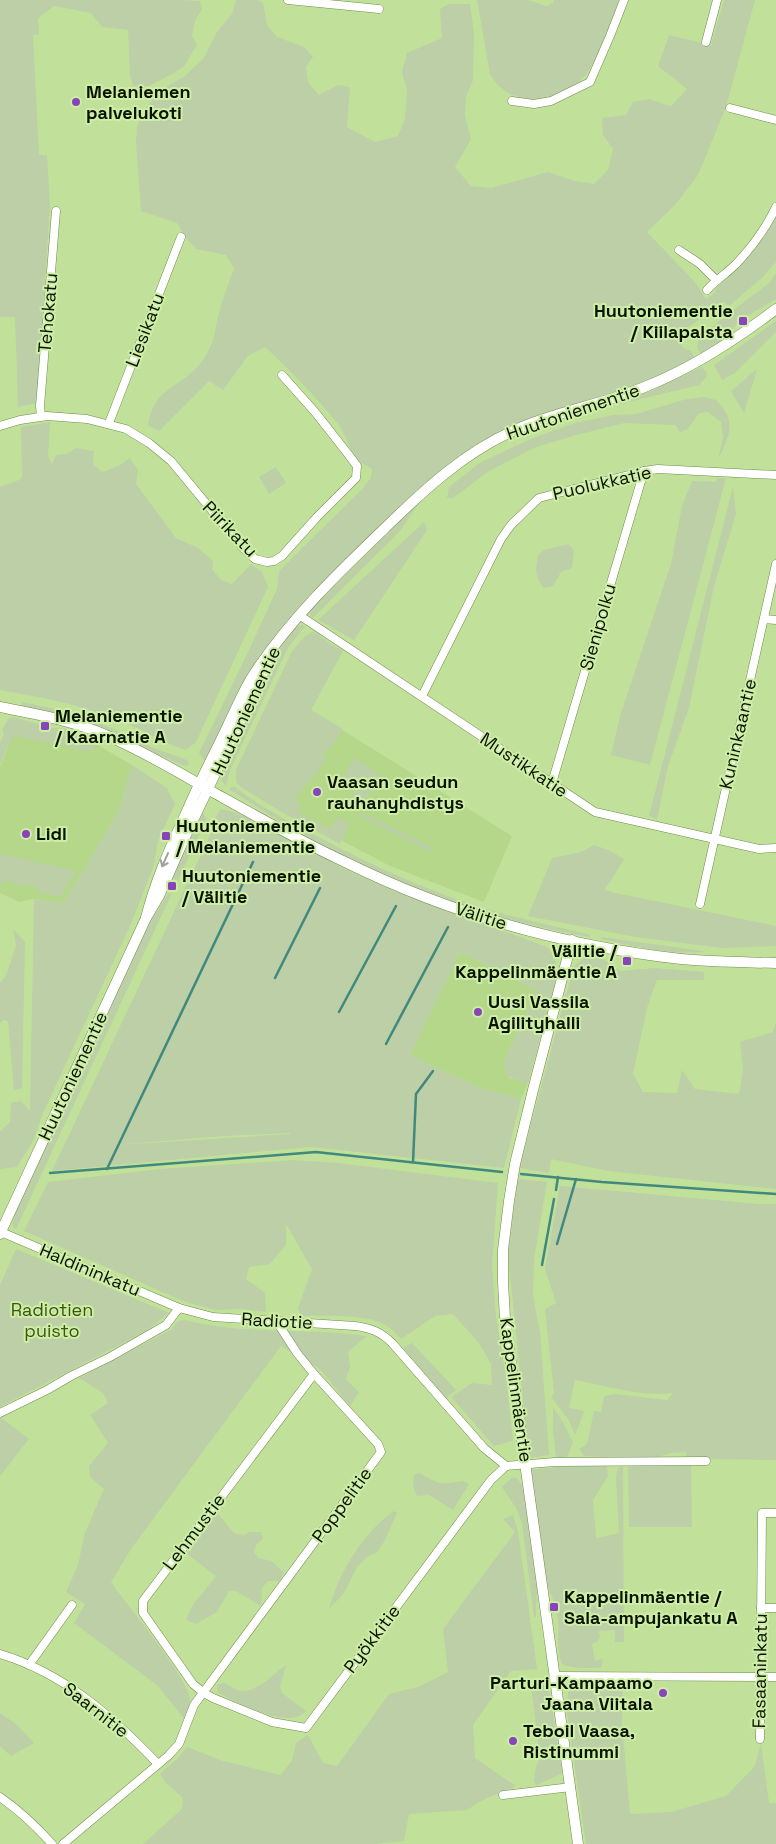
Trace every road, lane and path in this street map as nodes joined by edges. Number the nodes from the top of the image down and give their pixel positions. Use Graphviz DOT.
graph roads {
  1 [pos="288,0"];
  2 [pos="624,0"];
  3 [pos="717,0"];
  4 [pos="379,9"];
  5 [pos="706,42"];
  6 [pos="512,101"];
  7 [pos="730,108"];
  8 [pos="776,120"];
  9 [pos="776,207"];
  10 [pos="56,211"];
  11 [pos="181,237"];
  12 [pos="679,250"];
  13 [pos="716,280"];
  14 [pos="707,290"];
  15 [pos="775,309"];
  16 [pos="282,375"];
  17 [pos="41,416"];
  18 [pos="109,424"];
  19 [pos="0,426"];
  20 [pos="644,471"];
  21 [pos="776,475"];
  22 [pos="776,564"];
  23 [pos="299,615"];
  24 [pos="764,619"];
  25 [pos="776,620"];
  26 [pos="280,638"];
  27 [pos="422,696"];
  28 [pos="0,707"];
  29 [pos="552,783"];
  30 [pos="200,784"];
  31 [pos="209,790"];
  32 [pos="714,840"];
  33 [pos="776,848"];
  34 [pos="700,904"];
  35 [pos="146,918"];
  36 [pos="572,940"];
  37 [pos="776,962"];
  38 [pos="1,1233"];
  39 [pos="179,1308"];
  40 [pos="277,1322"];
  41 [pos="314,1374"];
  42 [pos="0,1413"];
  43 [pos="706,1461"];
  44 [pos="526,1465"];
  45 [pos="506,1466"];
  46 [pos="776,1513"];
  47 [pos="72,1605"];
  48 [pos="761,1608"];
  49 [pos="776,1608"];
  50 [pos="0,1654"];
  51 [pos="29,1665"];
  52 [pos="556,1676"];
  53 [pos="776,1677"];
  54 [pos="760,1678"];
  55 [pos="204,1694"];
  56 [pos="760,1739"];
  57 [pos="158,1764"];
  58 [pos="570,1787"];
  59 [pos="503,1795"];
  60 [pos="0,1798"];
  61 [pos="52,1844"];
  62 [pos="63,1844"];
  63 [pos="578,1844"];
  1 -- 4 [label="street"];
  2 -- 6 [label="street"];
  3 -- 5 [label="street"];
  7 -- 8 [label="street"];
  9 -- 13 [label="street"];
  10 -- 17 [label="street, Tehokatu"];
  11 -- 18 [label="street, Liesikatu"];
  12 -- 13 [label="street"];
  13 -- 14 [label="street"];
  15 -- 23 [label="main road, Huutoniementie"];
  16 -- 18 [label="street, Piirikatu"];
  17 -- 18 [label="street, Piirikatu"];
  17 -- 19 [label="street, Piirikatu"];
  20 -- 21 [label="street, Puolukkatie"];
  20 -- 27 [label="street, Puolukkatie"];
  20 -- 29 [label="street, Sienipolku"];
  22 -- 24 [label="street, Kuninkaantie"];
  23 -- 26 [label="main road, Huutoniementie"];
  23 -- 27 [label="street, Mustikkatie"];
  24 -- 25 [label="street"];
  24 -- 32 [label="street, Kuninkaantie"];
  26 -- 30 [label="main road, Huutoniementie"];
  26 -- 31 [label="main road, Huutoniementie"];
  27 -- 29 [label="street, Mustikkatie"];
  28 -- 30 [label="main road, Välitie"];
  29 -- 32 [label="street, Mustikkatie"];
  30 -- 31 [label="main road, Välitie"];
  30 -- 35 [label="main road, Huutoniementie, one-way"];
  31 -- 35 [label="main road, Huutoniementie"];
  31 -- 36 [label="main road, Välitie"];
  32 -- 33 [label="street, Mustikkatie"];
  32 -- 34 [label="street, Kuninkaantie"];
  35 -- 38 [label="main road, Huutoniementie"];
  36 -- 37 [label="main road, Välitie"];
  36 -- 44 [label="main road, Kappelinmäentie"];
  38 -- 39 [label="street, Haldininkatu"];
  39 -- 40 [label="street, Radiotie"];
  39 -- 42 [label="street"];
  40 -- 41 [label="street, Poppelitie"];
  40 -- 45 [label="street, Radiotie"];
  41 -- 55 [label="street, Lehmustie"];
  41 -- 55 [label="street, Poppelitie"];
  43 -- 44 [label="street"];
  44 -- 45 [label="street"];
  44 -- 52 [label="main road, Kappelinmäentie"];
  45 -- 55 [label="street, Pyökkitie"];
  46 -- 48 [label="street, Fasaaninkatu"];
  47 -- 51 [label="street"];
  48 -- 49 [label="street"];
  48 -- 54 [label="street, Fasaaninkatu"];
  50 -- 51 [label="street, Saarnitie"];
  51 -- 57 [label="street, Saarnitie"];
  52 -- 54 [label="street"];
  52 -- 58 [label="main road, Kappelinmäentie"];
  53 -- 54 [label="street"];
  54 -- 56 [label="street, Fasaaninkatu"];
  55 -- 57 [label="street"];
  57 -- 62 [label="street"];
  58 -- 59 [label="street"];
  58 -- 63 [label="main road, Kappelinmäentie"];
  60 -- 61 [label="street"];
}
